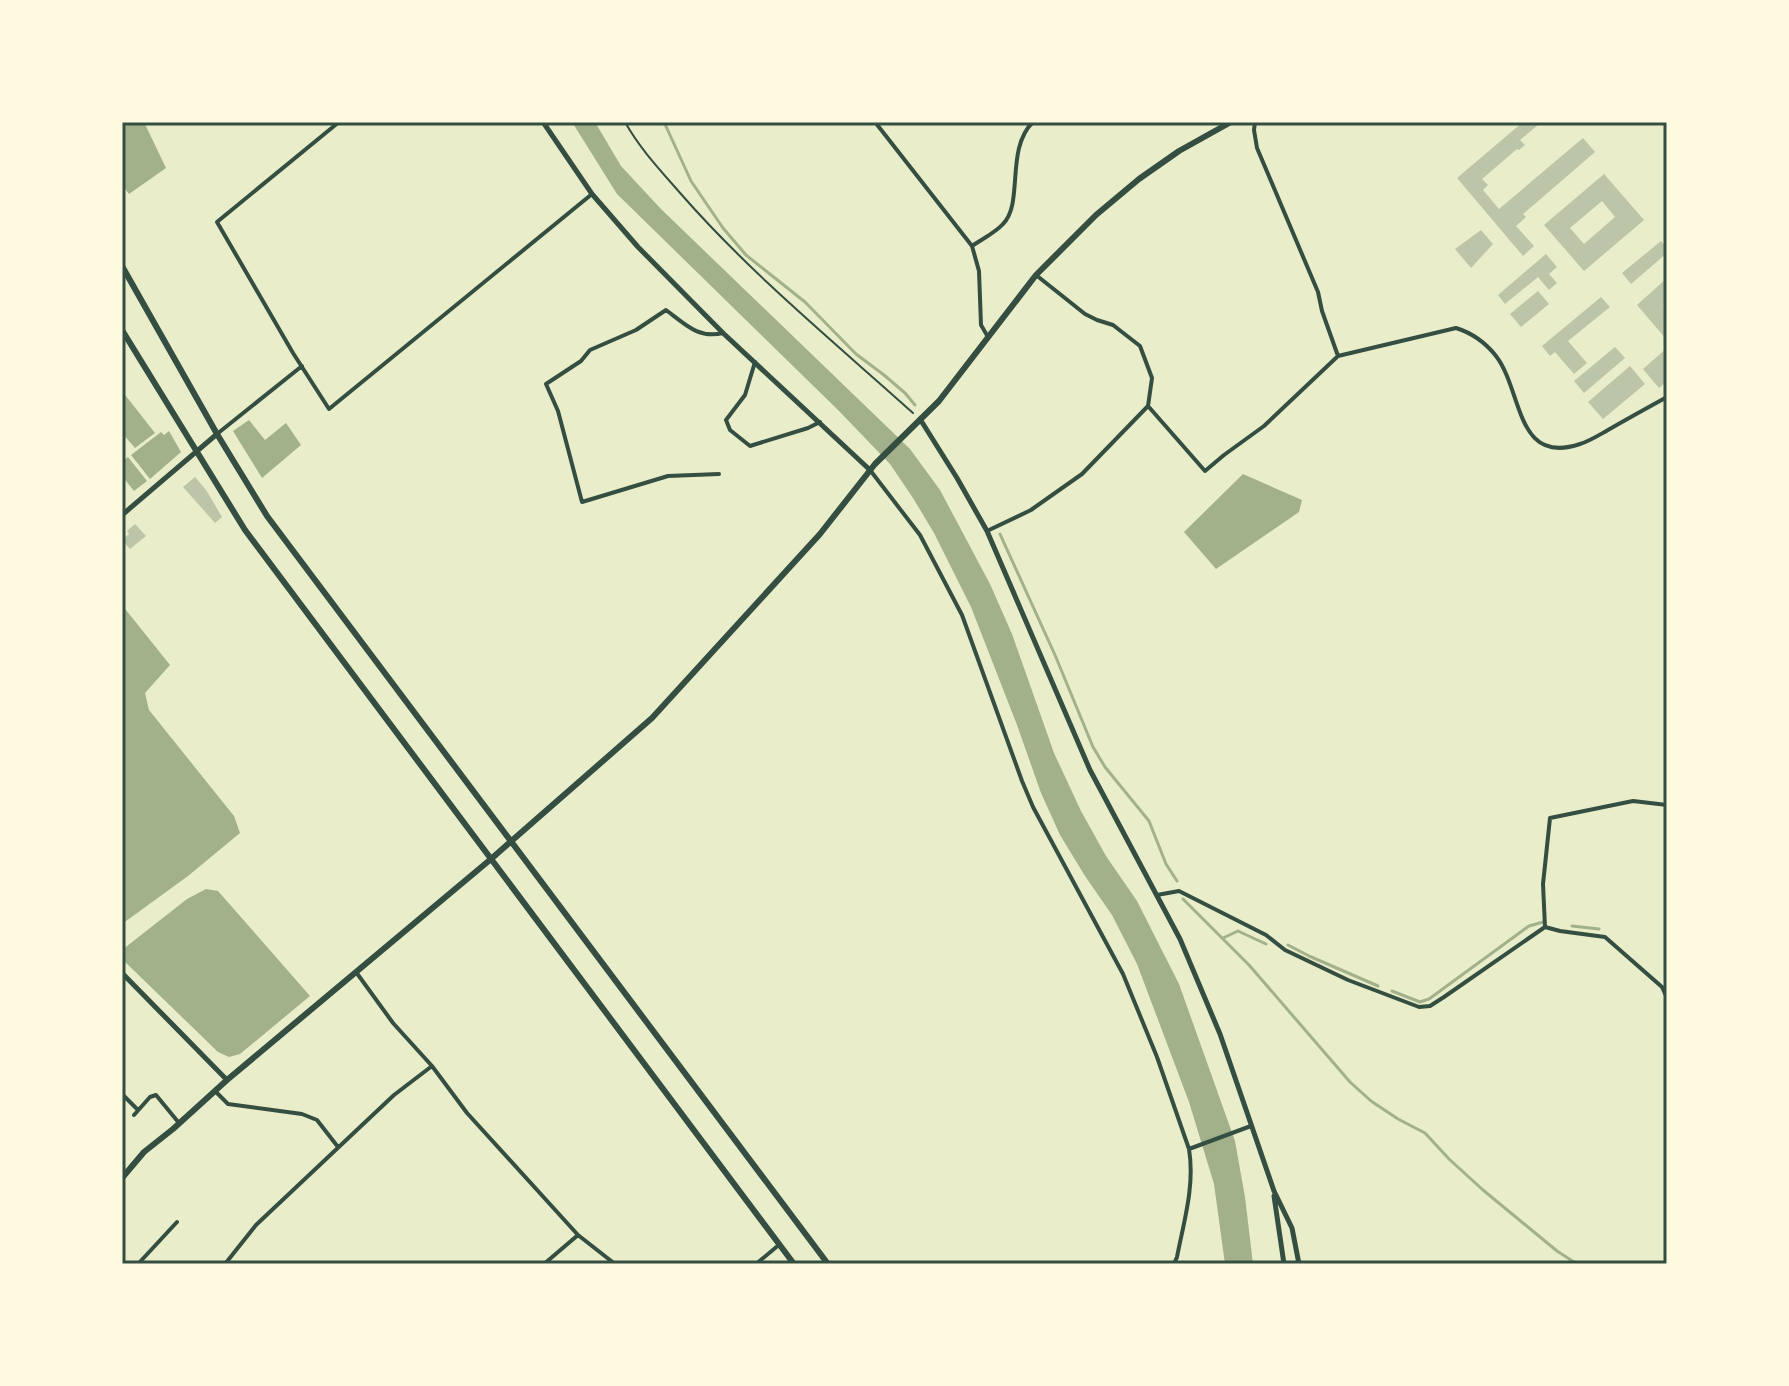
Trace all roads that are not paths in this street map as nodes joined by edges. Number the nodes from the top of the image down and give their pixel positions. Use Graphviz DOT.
graph roads {
  1 [pos="339,122"];
  2 [pos="543,122"];
  3 [pos="875,122"];
  4 [pos="1033,122"];
  5 [pos="1231,122"];
  6 [pos="1255,122"];
  7 [pos="592,194"];
  8 [pos="972,246"];
  9 [pos="122,266"];
  10 [pos="1036,275"];
  11 [pos="122,330"];
  12 [pos="723,333"];
  13 [pos="988,337"];
  14 [pos="1338,356"];
  15 [pos="755,362"];
  16 [pos="302,366"];
  17 [pos="1667,397"];
  18 [pos="1148,406"];
  19 [pos="920,419"];
  20 [pos="820,422"];
  21 [pos="217,434"];
  22 [pos="198,451"];
  23 [pos="872,467"];
  24 [pos="719,474"];
  25 [pos="122,515"];
  26 [pos="987,531"];
  27 [pos="1667,805"];
  28 [pos="511,842"];
  29 [pos="491,859"];
  30 [pos="1157,895"];
  31 [pos="1545,927"];
  32 [pos="356,972"];
  33 [pos="122,973"];
  34 [pos="1667,998"];
  35 [pos="432,1066"];
  36 [pos="227,1080"];
  37 [pos="216,1092"];
  38 [pos="122,1094"];
  39 [pos="179,1123"];
  40 [pos="1251,1126"];
  41 [pos="338,1147"];
  42 [pos="1189,1149"];
  43 [pos="122,1177"];
  44 [pos="1274,1191"];
  45 [pos="177,1222"];
  46 [pos="578,1235"];
  47 [pos="780,1244"];
  48 [pos="138,1264"];
  49 [pos="225,1264"];
  50 [pos="544,1264"];
  51 [pos="615,1264"];
  52 [pos="756,1264"];
  53 [pos="794,1264"];
  54 [pos="828,1264"];
  55 [pos="1174,1264"];
  56 [pos="1284,1264"];
  57 [pos="1299,1264"];
  1 -- 16 [label="street"];
  2 -- 7 [label="street"];
  3 -- 8 [label="street"];
  4 -- 8 [label="street"];
  5 -- 10 [label="main road"];
  6 -- 14 [label="street"];
  7 -- 12 [label="street"];
  7 -- 16 [label="street"];
  8 -- 13 [label="street"];
  9 -- 21 [label="main road"];
  10 -- 13 [label="main road"];
  10 -- 18 [label="street"];
  11 -- 22 [label="main road"];
  12 -- 15 [label="street"];
  12 -- 24 [label="street"];
  13 -- 19 [label="main road"];
  14 -- 17 [label="street"];
  14 -- 18 [label="street"];
  15 -- 20 [label="street"];
  15 -- 20 [label="street"];
  16 -- 21 [label="street"];
  18 -- 26 [label="street"];
  19 -- 23 [label="main road"];
  19 -- 26 [label="street"];
  20 -- 23 [label="street"];
  21 -- 22 [label="street"];
  21 -- 28 [label="main road"];
  22 -- 25 [label="street"];
  22 -- 29 [label="main road"];
  23 -- 28 [label="main road"];
  23 -- 42 [label="street"];
  26 -- 30 [label="street"];
  27 -- 31 [label="street"];
  28 -- 29 [label="main road"];
  28 -- 54 [label="main road"];
  29 -- 32 [label="main road"];
  29 -- 47 [label="main road"];
  30 -- 31 [label="street"];
  30 -- 40 [label="street"];
  31 -- 34 [label="street"];
  32 -- 35 [label="street"];
  32 -- 36 [label="main road"];
  33 -- 36 [label="street"];
  35 -- 41 [label="street"];
  35 -- 46 [label="street"];
  36 -- 37 [label="main road"];
  37 -- 39 [label="main road"];
  37 -- 41 [label="street"];
  38 -- 39 [label="street"];
  39 -- 43 [label="main road"];
  40 -- 42 [label="street"];
  40 -- 44 [label="street"];
  41 -- 49 [label="street"];
  42 -- 55 [label="street"];
  44 -- 56 [label="street"];
  44 -- 57 [label="street"];
  45 -- 48 [label="street"];
  46 -- 50 [label="street"];
  46 -- 51 [label="street"];
  47 -- 52 [label="street"];
  47 -- 53 [label="main road"];
}
